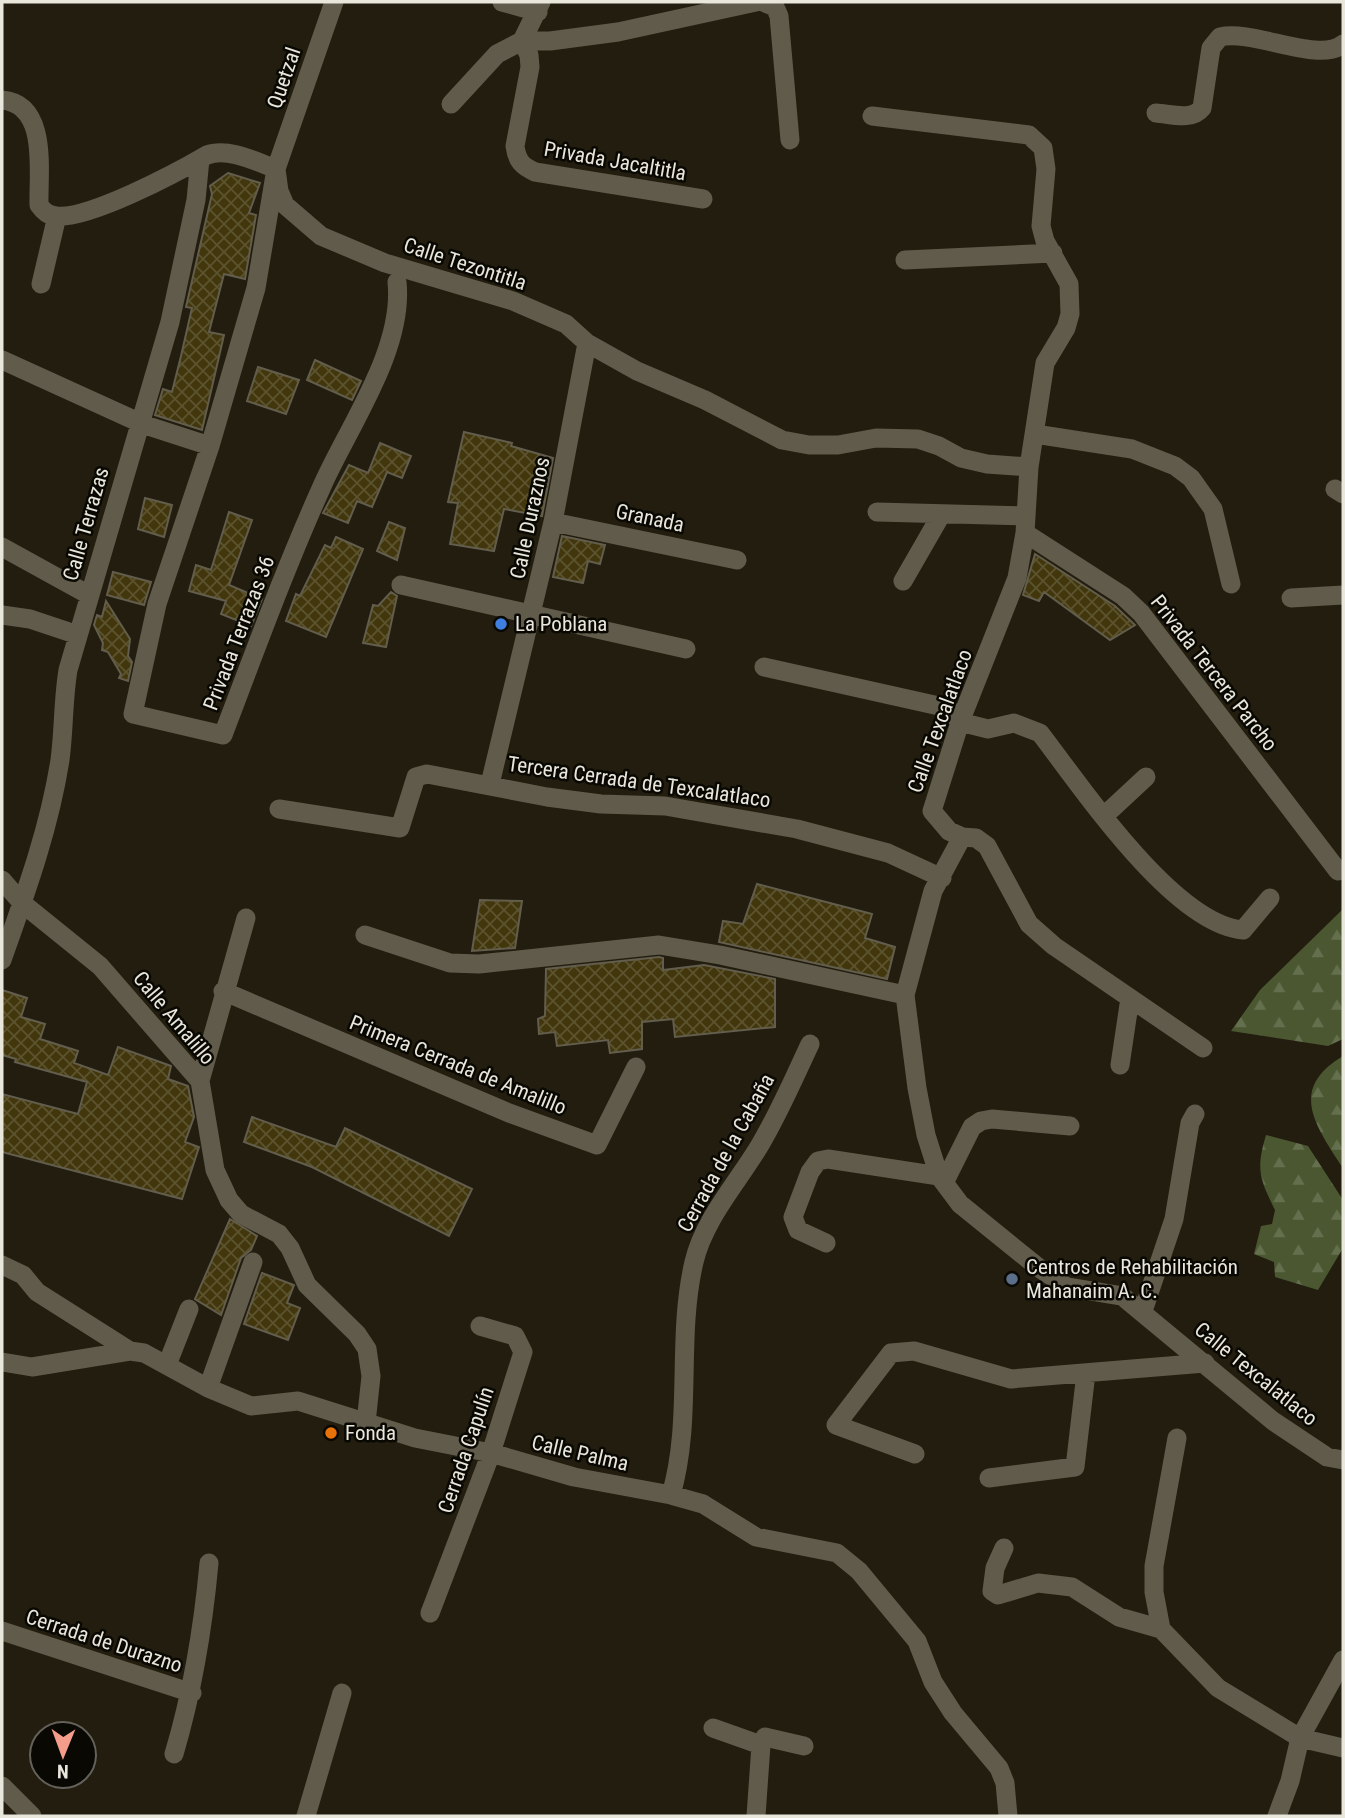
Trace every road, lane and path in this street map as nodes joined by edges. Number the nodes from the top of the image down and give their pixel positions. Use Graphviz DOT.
graph roads {
  1 [pos="334,2"];
  2 [pos="502,2"];
  3 [pos="756,2"];
  4 [pos="763,2"];
  5 [pos="540,7"];
  6 [pos="522,41"];
  7 [pos="1343,44"];
  8 [pos="2,100"];
  9 [pos="451,104"];
  10 [pos="1156,113"];
  11 [pos="873,116"];
  12 [pos="790,140"];
  13 [pos="200,159"];
  14 [pos="276,169"];
  15 [pos="703,199"];
  16 [pos="57,216"];
  17 [pos="1054,253"];
  18 [pos="905,260"];
  19 [pos="397,282"];
  20 [pos="41,284"];
  21 [pos="587,342"];
  22 [pos="2,360"];
  23 [pos="139,423"];
  24 [pos="1035,434"];
  25 [pos="210,446"];
  26 [pos="1028,467"];
  27 [pos="877,512"];
  28 [pos="941,515"];
  29 [pos="554,522"];
  30 [pos="1025,525"];
  31 [pos="2,547"];
  32 [pos="737,560"];
  33 [pos="903,581"];
  34 [pos="1231,584"];
  35 [pos="401,585"];
  36 [pos="89,594"];
  37 [pos="1343,595"];
  38 [pos="1291,598"];
  39 [pos="532,612"];
  40 [pos="2,615"];
  41 [pos="78,635"];
  42 [pos="685,649"];
  43 [pos="764,667"];
  44 [pos="960,722"];
  45 [pos="1146,778"];
  46 [pos="489,784"];
  47 [pos="279,809"];
  48 [pos="1104,816"];
  49 [pos="962,836"];
  50 [pos="1338,871"];
  51 [pos="942,878"];
  52 [pos="2,880"];
  53 [pos="1270,898"];
  54 [pos="22,903"];
  55 [pos="246,918"];
  56 [pos="365,935"];
  57 [pos="2,960"];
  58 [pos="223,991"];
  59 [pos="905,995"];
  60 [pos="1130,998"];
  61 [pos="810,1044"];
  62 [pos="1203,1048"];
  63 [pos="1120,1065"];
  64 [pos="636,1067"];
  65 [pos="200,1080"];
  66 [pos="1195,1114"];
  67 [pos="1070,1126"];
  68 [pos="942,1179"];
  69 [pos="826,1242"];
  70 [pos="253,1262"];
  71 [pos="2,1265"];
  72 [pos="189,1309"];
  73 [pos="1143,1311"];
  74 [pos="480,1326"];
  75 [pos="130,1351"];
  76 [pos="2,1362"];
  77 [pos="1205,1363"];
  78 [pos="167,1366"];
  79 [pos="1086,1373"];
  80 [pos="208,1388"];
  81 [pos="366,1423"];
  82 [pos="1177,1438"];
  83 [pos="491,1452"];
  84 [pos="915,1454"];
  85 [pos="1343,1460"];
  86 [pos="989,1478"];
  87 [pos="671,1495"];
  88 [pos="1004,1548"];
  89 [pos="209,1563"];
  90 [pos="430,1613"];
  91 [pos="1161,1629"];
  92 [pos="2,1631"];
  93 [pos="1343,1660"];
  94 [pos="192,1693"];
  95 [pos="342,1693"];
  96 [pos="713,1728"];
  97 [pos="1300,1738"];
  98 [pos="763,1741"];
  99 [pos="804,1746"];
  100 [pos="1343,1748"];
  101 [pos="174,1754"];
  102 [pos="2,1786"];
  103 [pos="32,1816"];
  104 [pos="306,1816"];
  105 [pos="756,1816"];
  106 [pos="1008,1816"];
  107 [pos="1277,1816"];
  1 -- 14 [label="street, Quetzal"];
  2 -- 5 [label="street"];
  3 -- 6 [label="street"];
  4 -- 12 [label="street"];
  5 -- 6 [label="street"];
  6 -- 9 [label="street"];
  6 -- 15 [label="street, Privada Jacaltitla"];
  7 -- 10 [label="street"];
  8 -- 16 [label="street"];
  11 -- 17 [label="street, Calle Texcalatlaco"];
  13 -- 14 [label="street"];
  13 -- 16 [label="street"];
  13 -- 23 [label="street, Calle Terrazas"];
  14 -- 21 [label="street, Calle Tezontitla"];
  14 -- 25 [label="street, Privada Terrazas 36"];
  16 -- 20 [label="street"];
  17 -- 18 [label="street"];
  17 -- 24 [label="street, Calle Texcalatlaco"];
  19 -- 25 [label="street, Privada Terrazas 36"];
  21 -- 26 [label="street, Calle Tezontitla"];
  21 -- 29 [label="street, Calle Duraznos"];
  22 -- 23 [label="street"];
  23 -- 25 [label="street"];
  23 -- 36 [label="street, Calle Terrazas"];
  24 -- 26 [label="street, Calle Texcalatlaco"];
  24 -- 34 [label="street"];
  26 -- 30 [label="street, Calle Texcalatlaco"];
  27 -- 28 [label="street"];
  28 -- 30 [label="street"];
  28 -- 33 [label="street"];
  29 -- 32 [label="street, Granada"];
  29 -- 39 [label="street, Calle Duraznos"];
  30 -- 44 [label="street, Calle Texcalatlaco"];
  30 -- 50 [label="street, Privada Tercera Parcho"];
  31 -- 36 [label="street"];
  35 -- 39 [label="street"];
  36 -- 41 [label="street, Calle Terrazas"];
  37 -- 38 [label="street"];
  39 -- 42 [label="street"];
  39 -- 46 [label="street, Calle Duraznos"];
  40 -- 41 [label="street"];
  41 -- 54 [label="street, Calle Terrazas"];
  43 -- 44 [label="street"];
  44 -- 48 [label="street"];
  44 -- 49 [label="street, Calle Texcalatlaco"];
  45 -- 48 [label="street"];
  46 -- 47 [label="street, Tercera Cerrada de Texcalatlaco"];
  46 -- 51 [label="street, Tercera Cerrada de Texcalatlaco"];
  48 -- 53 [label="street"];
  49 -- 51 [label="street, Calle Texcalatlaco"];
  49 -- 60 [label="street"];
  51 -- 59 [label="street, Calle Texcalatlaco"];
  52 -- 54 [label="street, Calle Amalillo"];
  54 -- 57 [label="street, Calle Terrazas"];
  54 -- 65 [label="street, Calle Amalillo"];
  55 -- 58 [label="street"];
  56 -- 59 [label="street"];
  58 -- 64 [label="street, Primera Cerrada de Amalillo"];
  58 -- 65 [label="street"];
  59 -- 68 [label="street, Calle Texcalatlaco"];
  60 -- 62 [label="street"];
  60 -- 63 [label="street"];
  61 -- 87 [label="street, Cerrada de la Cabaña"];
  65 -- 81 [label="street, Calle Amalillo"];
  66 -- 73 [label="street"];
  67 -- 68 [label="street"];
  68 -- 69 [label="street"];
  68 -- 73 [label="street, Calle Texcalatlaco"];
  70 -- 80 [label="street"];
  71 -- 75 [label="street, Calle Palma"];
  72 -- 78 [label="street"];
  73 -- 77 [label="street, Calle Texcalatlaco"];
  74 -- 83 [label="street, Cerrada Capulín"];
  75 -- 76 [label="street"];
  75 -- 78 [label="street, Calle Palma"];
  77 -- 79 [label="street"];
  77 -- 85 [label="street, Calle Texcalatlaco"];
  78 -- 80 [label="street, Calle Palma"];
  79 -- 84 [label="street"];
  79 -- 86 [label="street"];
  80 -- 81 [label="street, Calle Palma"];
  81 -- 83 [label="street, Calle Palma"];
  82 -- 91 [label="street"];
  83 -- 87 [label="street, Calle Palma"];
  83 -- 90 [label="street, Cerrada Capulín"];
  87 -- 106 [label="street, Calle Palma"];
  88 -- 91 [label="street"];
  89 -- 94 [label="street, Cerrada de Durazno"];
  91 -- 97 [label="street"];
  92 -- 94 [label="street, Cerrada de Durazno"];
  93 -- 97 [label="street"];
  94 -- 101 [label="street, Cerrada de Durazno"];
  95 -- 104 [label="street"];
  96 -- 98 [label="street"];
  97 -- 100 [label="street"];
  97 -- 107 [label="street"];
  98 -- 99 [label="street"];
  98 -- 105 [label="street"];
  102 -- 103 [label="street"];
}
